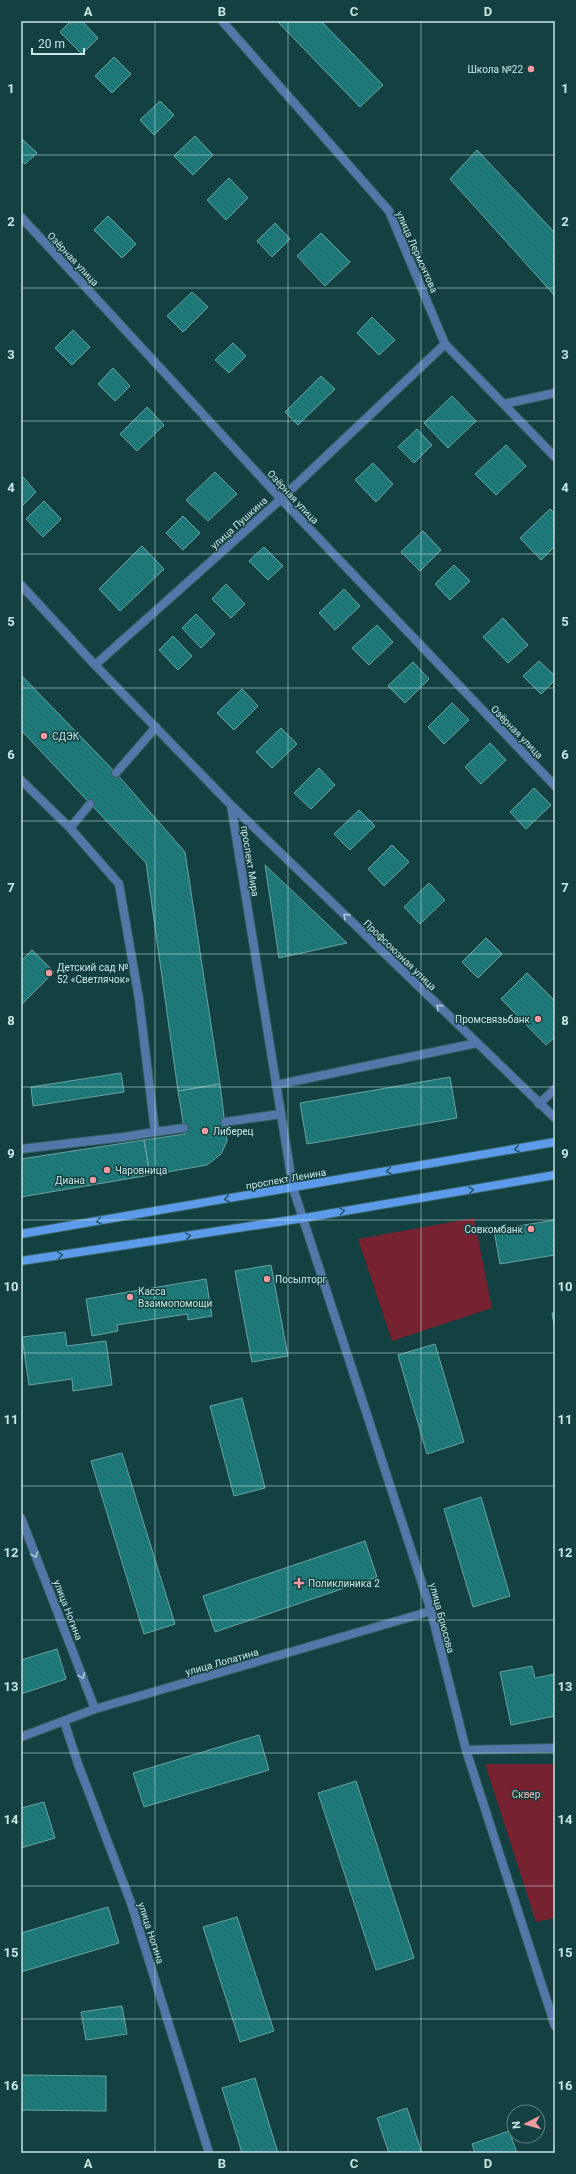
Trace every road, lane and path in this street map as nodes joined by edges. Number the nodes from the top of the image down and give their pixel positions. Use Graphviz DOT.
graph roads {
  1 [pos="222,21"];
  2 [pos="21,217"];
  3 [pos="445,344"];
  4 [pos="555,393"];
  5 [pos="504,404"];
  6 [pos="555,458"];
  7 [pos="281,499"];
  8 [pos="21,585"];
  9 [pos="95,665"];
  10 [pos="156,727"];
  11 [pos="116,774"];
  12 [pos="21,780"];
  13 [pos="555,786"];
  14 [pos="90,804"];
  15 [pos="231,805"];
  16 [pos="70,828"];
  17 [pos="477,1043"];
  18 [pos="276,1085"];
  19 [pos="555,1089"];
  20 [pos="539,1104"];
  21 [pos="281,1114"];
  22 [pos="555,1118"];
  23 [pos="224,1122"];
  24 [pos="184,1128"];
  25 [pos="155,1132"];
  26 [pos="555,1142"];
  27 [pos="21,1149"];
  28 [pos="555,1175"];
  29 [pos="293,1188"];
  30 [pos="304,1218"];
  31 [pos="21,1234"];
  32 [pos="21,1261"];
  33 [pos="21,1518"];
  34 [pos="431,1611"];
  35 [pos="95,1709"];
  36 [pos="64,1721"];
  37 [pos="21,1738"];
  38 [pos="555,1748"];
  39 [pos="466,1750"];
  40 [pos="555,2026"];
  41 [pos="209,2153"];
  1 -- 3 [label="street, улица Лермонтова"];
  2 -- 7 [label="street, Озёрная улица"];
  3 -- 5 [label="street, улица Лермонтова"];
  3 -- 7 [label="street, улица Пушкина"];
  4 -- 5 [label="street"];
  5 -- 6 [label="street, улица Лермонтова"];
  7 -- 9 [label="street, улица Пушкина"];
  7 -- 13 [label="street, Озёрная улица"];
  8 -- 9 [label="street"];
  9 -- 10 [label="street"];
  10 -- 11 [label="street"];
  10 -- 15 [label="street"];
  12 -- 16 [label="street"];
  14 -- 16 [label="street"];
  17 -- 15 [label="street, Профсоюзная улица, one-way"];
  15 -- 18 [label="street, проспект Мира"];
  16 -- 25 [label="street"];
  17 -- 18 [label="street"];
  17 -- 20 [label="street, Профсоюзная улица"];
  18 -- 21 [label="street, проспект Мира"];
  19 -- 20 [label="street"];
  20 -- 22 [label="street, Профсоюзная улица"];
  21 -- 23 [label="street"];
  21 -- 29 [label="street, проспект Мира"];
  24 -- 25 [label="street"];
  25 -- 27 [label="street"];
  26 -- 29 [label="main road, проспект Ленина, one-way"];
  30 -- 28 [label="main road, one-way"];
  29 -- 30 [label="street, проспект Мира"];
  29 -- 31 [label="main road, проспект Ленина, one-way"];
  32 -- 30 [label="main road, one-way"];
  30 -- 34 [label="street, улица Брюсова"];
  33 -- 35 [label="street, улица Ногина, one-way"];
  34 -- 35 [label="street, улица Лопатина"];
  34 -- 39 [label="street, улица Брюсова"];
  35 -- 36 [label="street, улица Лопатина"];
  36 -- 37 [label="street, улица Лопатина"];
  36 -- 41 [label="street, улица Ногина"];
  38 -- 39 [label="street"];
  39 -- 40 [label="street, улица Брюсова"];
}
